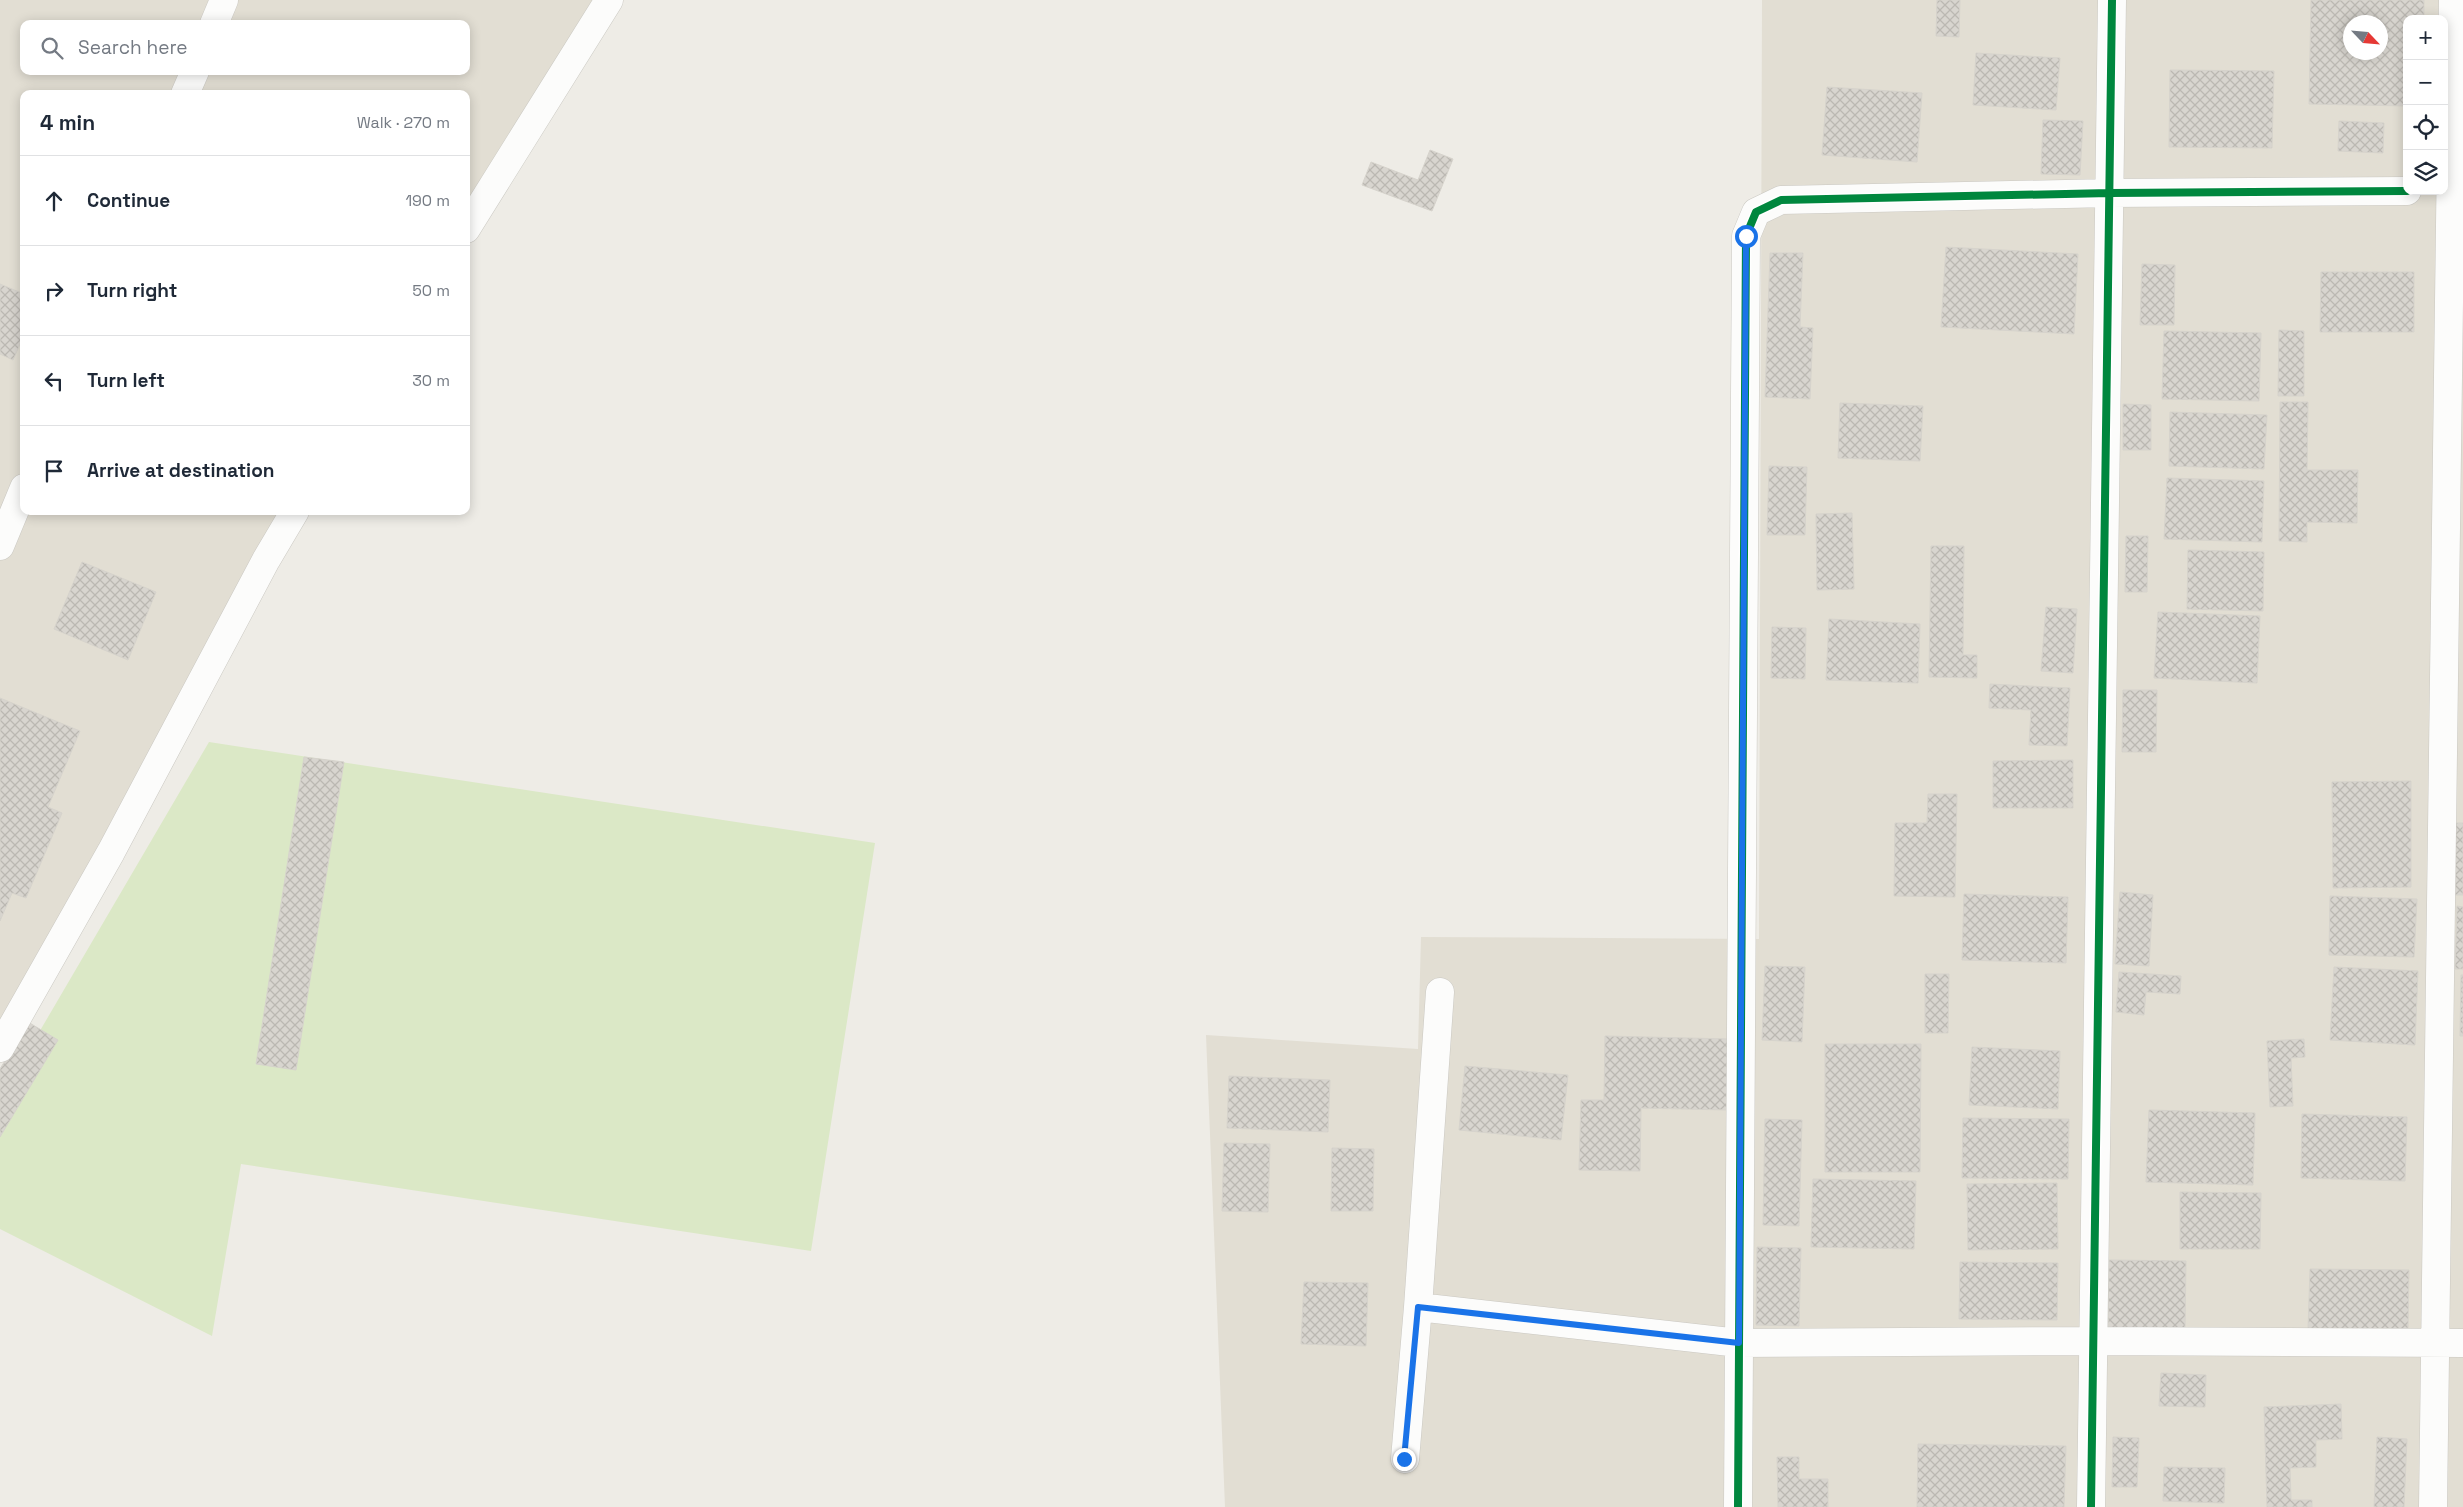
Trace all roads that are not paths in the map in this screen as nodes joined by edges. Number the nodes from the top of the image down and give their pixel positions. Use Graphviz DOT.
graph roads {
  1 [pos="224,0"];
  2 [pos="609,0"];
  3 [pos="2112,0"];
  4 [pos="2454,0"];
  5 [pos="216,20"];
  6 [pos="193,75"];
  7 [pos="188,90"];
  8 [pos="2453,190"];
  9 [pos="2403,191"];
  10 [pos="2110,193"];
  11 [pos="470,223"];
  12 [pos="20,498"];
  13 [pos="293,515"];
  14 [pos="0,546"];
  15 [pos="1440,992"];
  16 [pos="0,1048"];
  17 [pos="1418,1307"];
  18 [pos="2093,1341"];
  19 [pos="1739,1343"];
  20 [pos="2450,1343"];
  21 [pos="1404,1459"];
  22 [pos="1738,1507"];
  23 [pos="2091,1507"];
  24 [pos="2433,1507"];
  1 -- 5 [label="street"];
  2 -- 11 [label="street"];
  3 -- 10 [label="street"];
  4 -- 8 [label="street"];
  6 -- 7 [label="street"];
  8 -- 20 [label="street"];
  9 -- 10 [label="street"];
  10 -- 18 [label="street"];
  10 -- 19 [label="street"];
  12 -- 14 [label="street"];
  13 -- 16 [label="street"];
  15 -- 17 [label="street"];
  17 -- 19 [label="street"];
  17 -- 21 [label="street"];
  18 -- 19 [label="street"];
  18 -- 20 [label="street"];
  18 -- 23 [label="street"];
  19 -- 22 [label="street"];
  20 -- 24 [label="street"];
}
